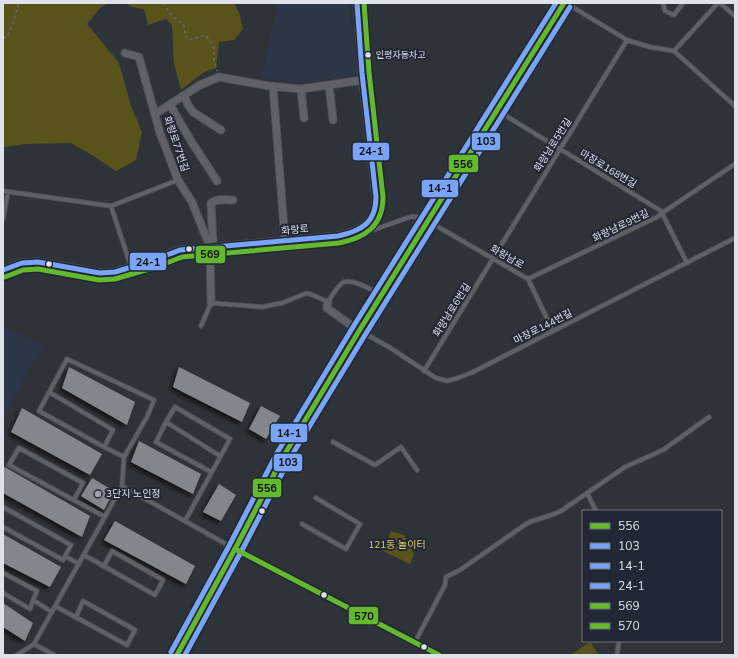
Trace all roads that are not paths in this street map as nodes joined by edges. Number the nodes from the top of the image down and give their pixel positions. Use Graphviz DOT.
graph roads {
  1 [pos="358,3"];
  2 [pos="565,3"];
  3 [pos="663,3"];
  4 [pos="683,3"];
  5 [pos="719,3"];
  6 [pos="735,16"];
  7 [pos="627,40"];
  8 [pos="674,51"];
  9 [pos="125,53"];
  10 [pos="363,80"];
  11 [pos="329,85"];
  12 [pos="273,86"];
  13 [pos="301,89"];
  14 [pos="184,95"];
  15 [pos="170,105"];
  16 [pos="735,106"];
  17 [pos="497,111"];
  18 [pos="155,114"];
  19 [pos="304,118"];
  20 [pos="333,120"];
  21 [pos="221,130"];
  22 [pos="560,150"];
  23 [pos="735,164"];
  24 [pos="178,180"];
  25 [pos="217,181"];
  26 [pos="3,191"];
  27 [pos="8,192"];
  28 [pos="233,200"];
  29 [pos="111,206"];
  30 [pos="662,213"];
  31 [pos="3,219"];
  32 [pos="428,220"];
  33 [pos="362,228"];
  34 [pos="735,238"];
  35 [pos="284,241"];
  36 [pos="210,247"];
  37 [pos="493,258"];
  38 [pos="686,263"];
  39 [pos="132,267"];
  40 [pos="3,270"];
  41 [pos="528,279"];
  42 [pos="382,295"];
  43 [pos="328,302"];
  44 [pos="211,303"];
  45 [pos="201,326"];
  46 [pos="359,331"];
  47 [pos="553,331"];
  48 [pos="424,371"];
  49 [pos="49,392"];
  50 [pos="709,416"];
  51 [pos="166,422"];
  52 [pos="333,442"];
  53 [pos="104,447"];
  54 [pos="220,456"];
  55 [pos="124,457"];
  56 [pos="417,470"];
  57 [pos="211,472"];
  58 [pos="122,486"];
  59 [pos="587,493"];
  60 [pos="316,498"];
  61 [pos="74,500"];
  62 [pos="3,507"];
  63 [pos="596,510"];
  64 [pos="105,516"];
  65 [pos="185,520"];
  66 [pos="302,524"];
  67 [pos="3,527"];
  68 [pos="235,549"];
  69 [pos="84,555"];
  70 [pos="65,556"];
  71 [pos="78,564"];
  72 [pos="104,566"];
  73 [pos="3,573"];
  74 [pos="3,593"];
  75 [pos="32,600"];
  76 [pos="55,606"];
  77 [pos="52,612"];
  78 [pos="76,617"];
  79 [pos="415,642"];
  80 [pos="619,642"];
  81 [pos="34,644"];
  82 [pos="51,654"];
  83 [pos="17,655"];
  84 [pos="177,655"];
  85 [pos="439,655"];
  86 [pos="617,655"];
  1 -- 10 [label="street"];
  2 -- 7 [label="lane"];
  2 -- 17 [label="main road"];
  3 -- 4 [label="lane"];
  5 -- 6 [label="lane"];
  5 -- 8 [label="lane"];
  7 -- 8 [label="lane"];
  7 -- 22 [label="lane, 화랑남로5번길"];
  8 -- 16 [label="lane"];
  9 -- 18 [label="street, 화랑로77번길"];
  10 -- 11 [label="street"];
  10 -- 33 [label="street"];
  11 -- 13 [label="street"];
  11 -- 20 [label="street"];
  12 -- 13 [label="street"];
  12 -- 14 [label="street"];
  12 -- 35 [label="street"];
  13 -- 19 [label="street"];
  14 -- 15 [label="street"];
  14 -- 21 [label="street"];
  15 -- 18 [label="street"];
  15 -- 25 [label="street"];
  17 -- 22 [label="lane, 마장로168번길"];
  17 -- 32 [label="main road"];
  18 -- 24 [label="street, 화랑로77번길"];
  22 -- 30 [label="lane, 마장로168번길"];
  22 -- 37 [label="lane, 화랑남로5번길"];
  23 -- 30 [label="lane, 화랑남로9번길"];
  24 -- 29 [label="lane"];
  24 -- 36 [label="street, 화랑로77번길"];
  26 -- 27 [label="lane"];
  27 -- 29 [label="lane"];
  27 -- 31 [label="lane"];
  28 -- 36 [label="street"];
  29 -- 39 [label="lane"];
  30 -- 38 [label="lane"];
  30 -- 41 [label="lane, 화랑남로9번길"];
  32 -- 33 [label="lane"];
  32 -- 37 [label="lane, 화랑남로"];
  32 -- 42 [label="main road"];
  33 -- 35 [label="street, 화랑로"];
  34 -- 38 [label="lane, 마장로144번길"];
  35 -- 36 [label="street, 화랑로"];
  36 -- 39 [label="street, 화랑로"];
  36 -- 44 [label="street"];
  37 -- 41 [label="lane, 화랑남로"];
  37 -- 48 [label="lane, 화랑남로6번길"];
  38 -- 47 [label="lane, 마장로144번길"];
  39 -- 40 [label="street, 화랑로"];
  41 -- 47 [label="lane, 화랑남로"];
  42 -- 43 [label="lane"];
  42 -- 46 [label="main road"];
  43 -- 44 [label="lane"];
  43 -- 46 [label="street"];
  44 -- 45 [label="lane"];
  46 -- 48 [label="lane, 마장로144번길"];
  46 -- 68 [label="main road"];
  47 -- 48 [label="lane, 마장로144번길"];
  49 -- 53 [label="lane"];
  49 -- 53 [label="lane"];
  49 -- 55 [label="lane"];
  50 -- 59 [label="lane"];
  51 -- 54 [label="lane"];
  51 -- 54 [label="lane"];
  51 -- 57 [label="lane"];
  52 -- 56 [label="lane"];
  53 -- 55 [label="lane"];
  54 -- 57 [label="lane"];
  55 -- 58 [label="lane"];
  57 -- 65 [label="lane"];
  58 -- 64 [label="lane"];
  58 -- 65 [label="lane"];
  59 -- 63 [label="lane"];
  59 -- 79 [label="lane"];
  60 -- 66 [label="lane"];
  61 -- 61 [label="lane"];
  61 -- 64 [label="lane"];
  62 -- 70 [label="lane"];
  64 -- 69 [label="lane"];
  65 -- 68 [label="lane"];
  67 -- 70 [label="lane"];
  68 -- 79 [label="lane"];
  68 -- 84 [label="main road"];
  69 -- 71 [label="lane"];
  69 -- 72 [label="lane"];
  70 -- 71 [label="lane"];
  71 -- 76 [label="lane"];
  72 -- 72 [label="lane"];
  73 -- 75 [label="lane"];
  74 -- 75 [label="lane"];
  75 -- 77 [label="lane"];
  76 -- 77 [label="lane"];
  76 -- 78 [label="lane"];
  77 -- 81 [label="lane"];
  78 -- 78 [label="lane"];
  79 -- 85 [label="lane"];
  80 -- 86 [label="lane"];
  81 -- 82 [label="lane"];
  81 -- 83 [label="lane"];
}
